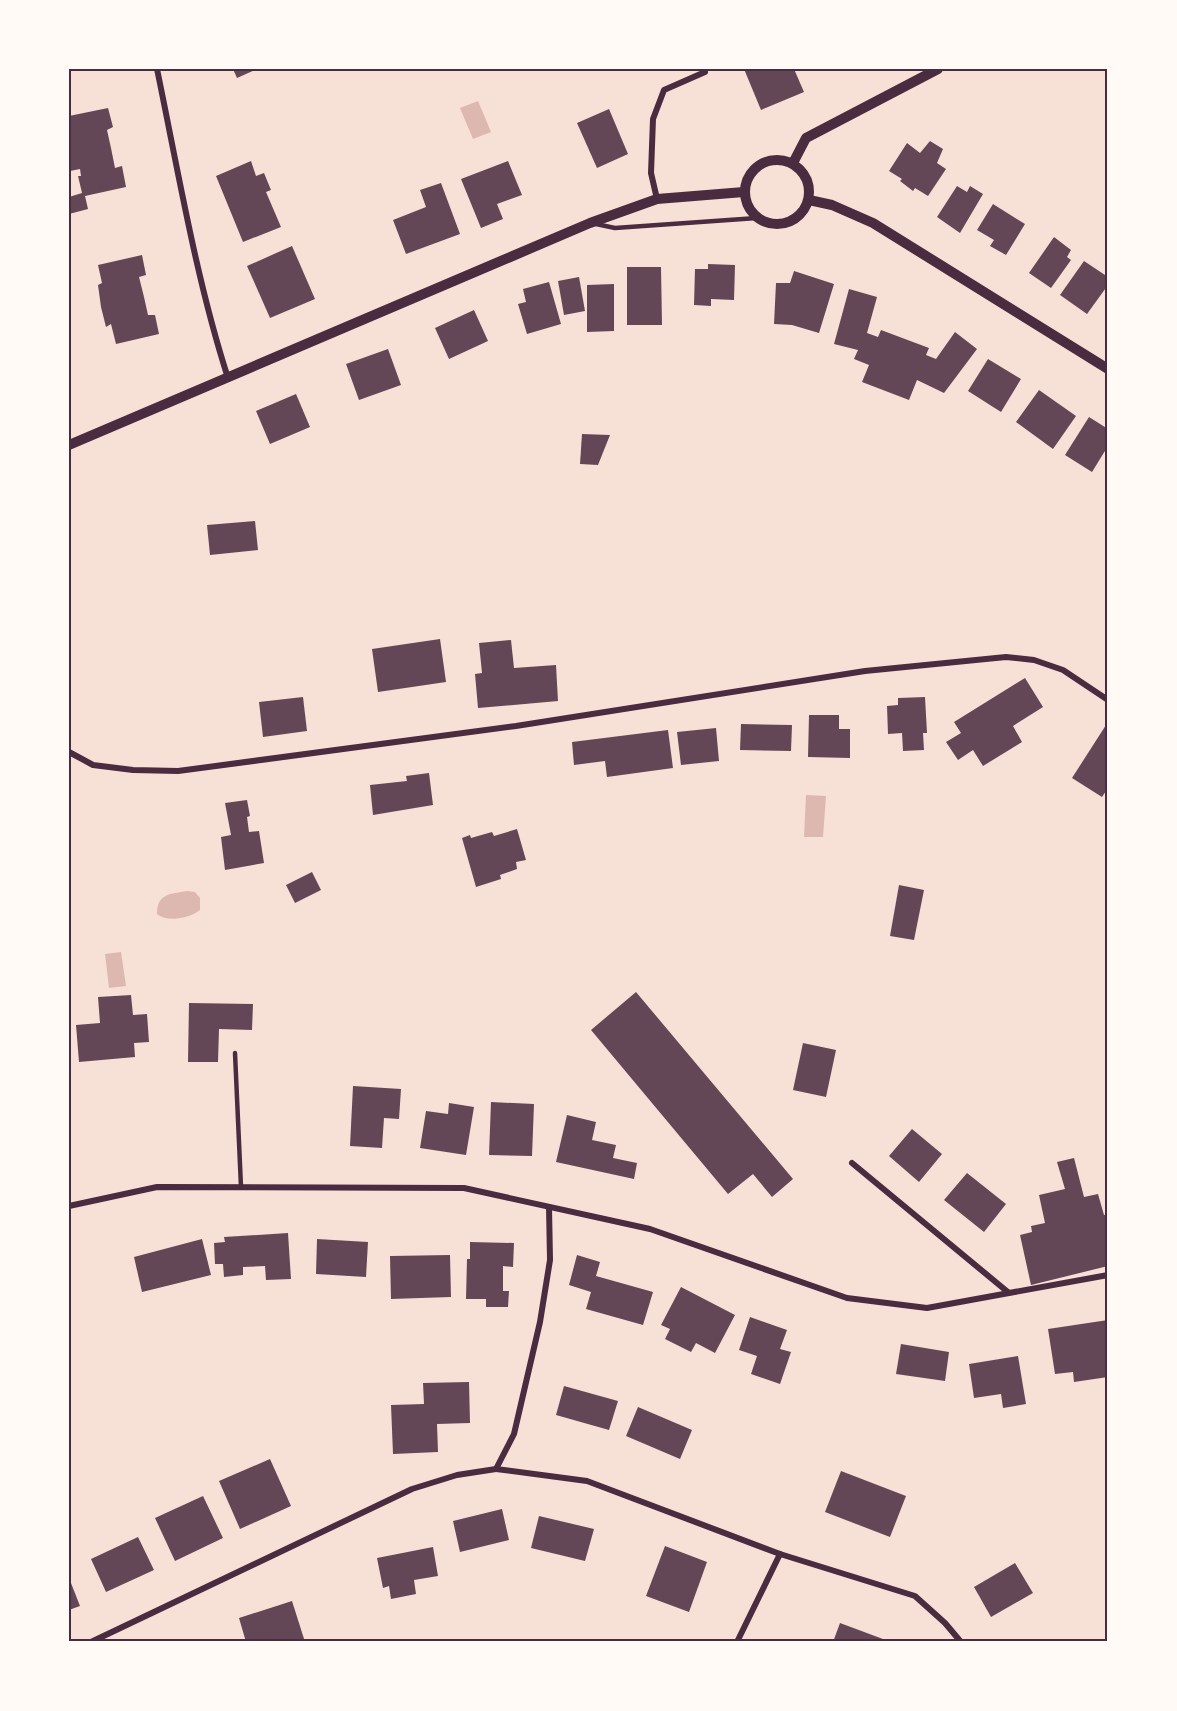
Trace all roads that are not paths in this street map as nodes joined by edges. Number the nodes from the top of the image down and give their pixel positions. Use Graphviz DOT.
graph roads {
  1 [pos="157,69"];
  2 [pos="938,69"];
  3 [pos="705,72"];
  4 [pos="793,164"];
  5 [pos="744,192"];
  6 [pos="657,199"];
  7 [pos="809,200"];
  8 [pos="757,218"];
  9 [pos="590,223"];
  10 [pos="1108,369"];
  11 [pos="228,378"];
  12 [pos="69,445"];
  13 [pos="1108,700"];
  14 [pos="69,752"];
  15 [pos="235,1053"];
  16 [pos="852,1163"];
  17 [pos="241,1187"];
  18 [pos="69,1206"];
  19 [pos="549,1207"];
  20 [pos="1108,1275"];
  21 [pos="1009,1293"];
  22 [pos="496,1469"];
  23 [pos="780,1554"];
  24 [pos="91,1642"];
  25 [pos="737,1642"];
  26 [pos="961,1642"];
  1 -- 11 [label="street"];
  2 -- 4 [label="street"];
  3 -- 6 [label="street"];
  4 -- 5 [label="street"];
  4 -- 7 [label="street"];
  5 -- 6 [label="street"];
  5 -- 8 [label="street"];
  6 -- 9 [label="street"];
  7 -- 8 [label="street"];
  7 -- 10 [label="street"];
  8 -- 9 [label="lane"];
  9 -- 11 [label="street"];
  11 -- 12 [label="street"];
  13 -- 14 [label="street"];
  15 -- 17 [label="lane"];
  16 -- 21 [label="street"];
  17 -- 18 [label="street"];
  17 -- 19 [label="street"];
  19 -- 21 [label="street"];
  19 -- 22 [label="street"];
  20 -- 21 [label="street"];
  22 -- 23 [label="street"];
  22 -- 24 [label="street"];
  23 -- 25 [label="street"];
  23 -- 26 [label="street"];
}
